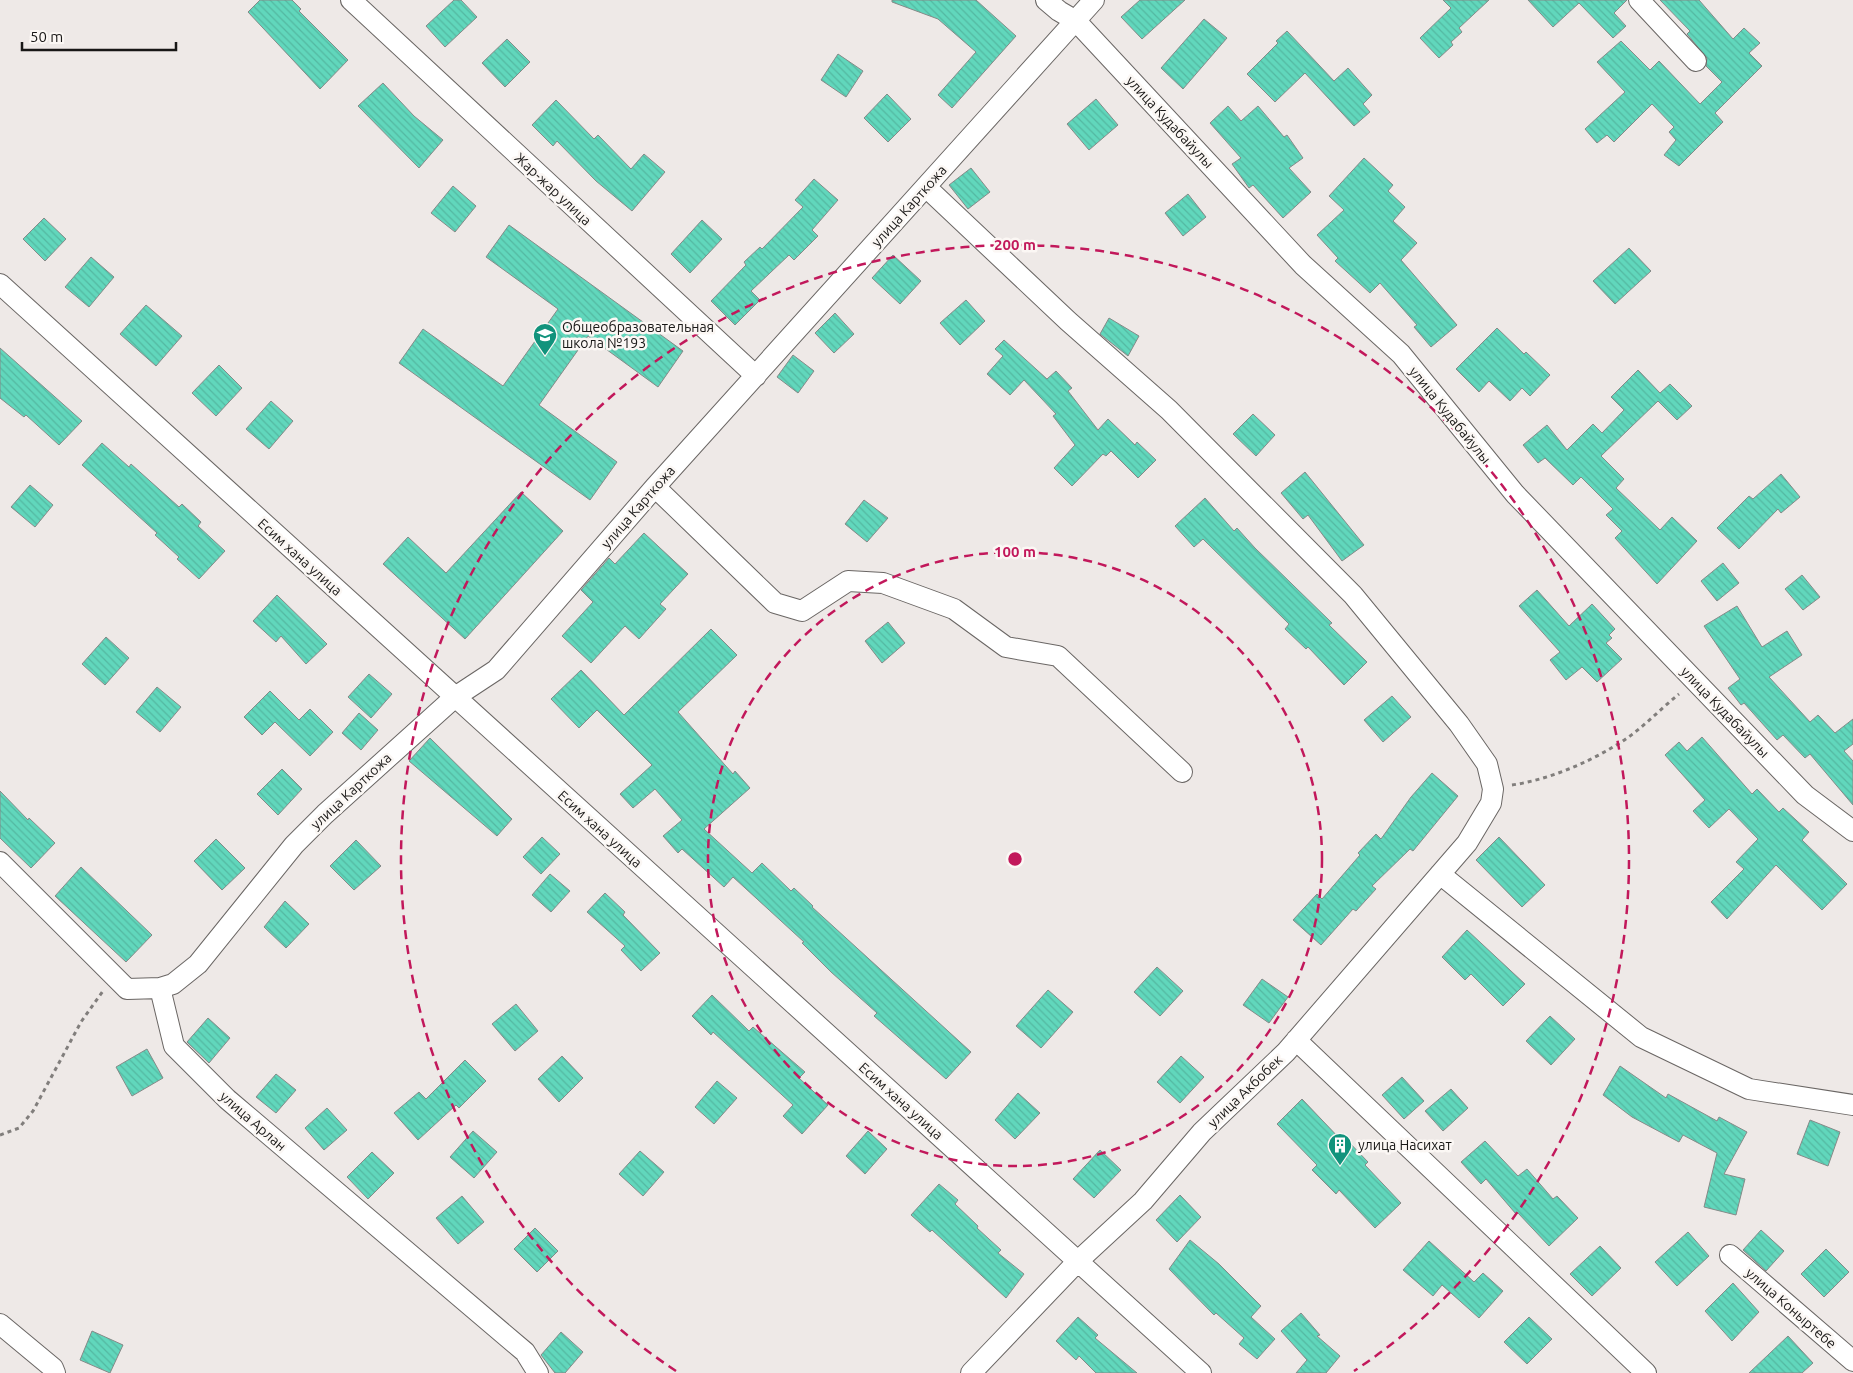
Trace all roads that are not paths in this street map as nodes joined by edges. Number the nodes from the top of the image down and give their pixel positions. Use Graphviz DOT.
graph roads {
  1 [pos="351,0"];
  2 [pos="1046,0"];
  3 [pos="1094,0"];
  4 [pos="1639,0"];
  5 [pos="1076,21"];
  6 [pos="1696,61"];
  7 [pos="926,188"];
  8 [pos="0,284"];
  9 [pos="756,376"];
  10 [pos="655,486"];
  11 [pos="455,696"];
  12 [pos="1182,772"];
  13 [pos="1853,831"];
  14 [pos="0,862"];
  15 [pos="1440,874"];
  16 [pos="160,988"];
  17 [pos="1296,1040"];
  18 [pos="1853,1105"];
  19 [pos="1730,1255"];
  20 [pos="1078,1261"];
  21 [pos="0,1324"];
  22 [pos="1853,1361"];
  23 [pos="56,1373"];
  24 [pos="538,1373"];
  25 [pos="972,1373"];
  26 [pos="1201,1373"];
  27 [pos="1646,1373"];
  1 -- 9 [label="street, Жар-жар улица"];
  2 -- 5 [label="street, улица Кудабайулы"];
  3 -- 5 [label="street, улица Карткожа"];
  4 -- 6 [label="street"];
  5 -- 7 [label="street, улица Карткожа"];
  5 -- 13 [label="street, улица Кудабайулы"];
  7 -- 9 [label="street, улица Карткожа"];
  7 -- 15 [label="street, улица Акбобек"];
  8 -- 11 [label="street, Есим хана улица"];
  9 -- 10 [label="street, улица Карткожа"];
  10 -- 11 [label="street, улица Карткожа"];
  10 -- 12 [label="street"];
  11 -- 16 [label="street, улица Карткожа"];
  11 -- 20 [label="street, Есим хана улица"];
  14 -- 16 [label="street"];
  15 -- 17 [label="street, улица Акбобек"];
  15 -- 18 [label="street"];
  16 -- 24 [label="street, улица Арлан"];
  17 -- 20 [label="street, улица Акбобек"];
  17 -- 27 [label="street"];
  19 -- 22 [label="street, улица Коныртебе"];
  20 -- 25 [label="street, улица Акбобек"];
  20 -- 26 [label="street, Есим хана улица"];
  21 -- 23 [label="street"];
}
